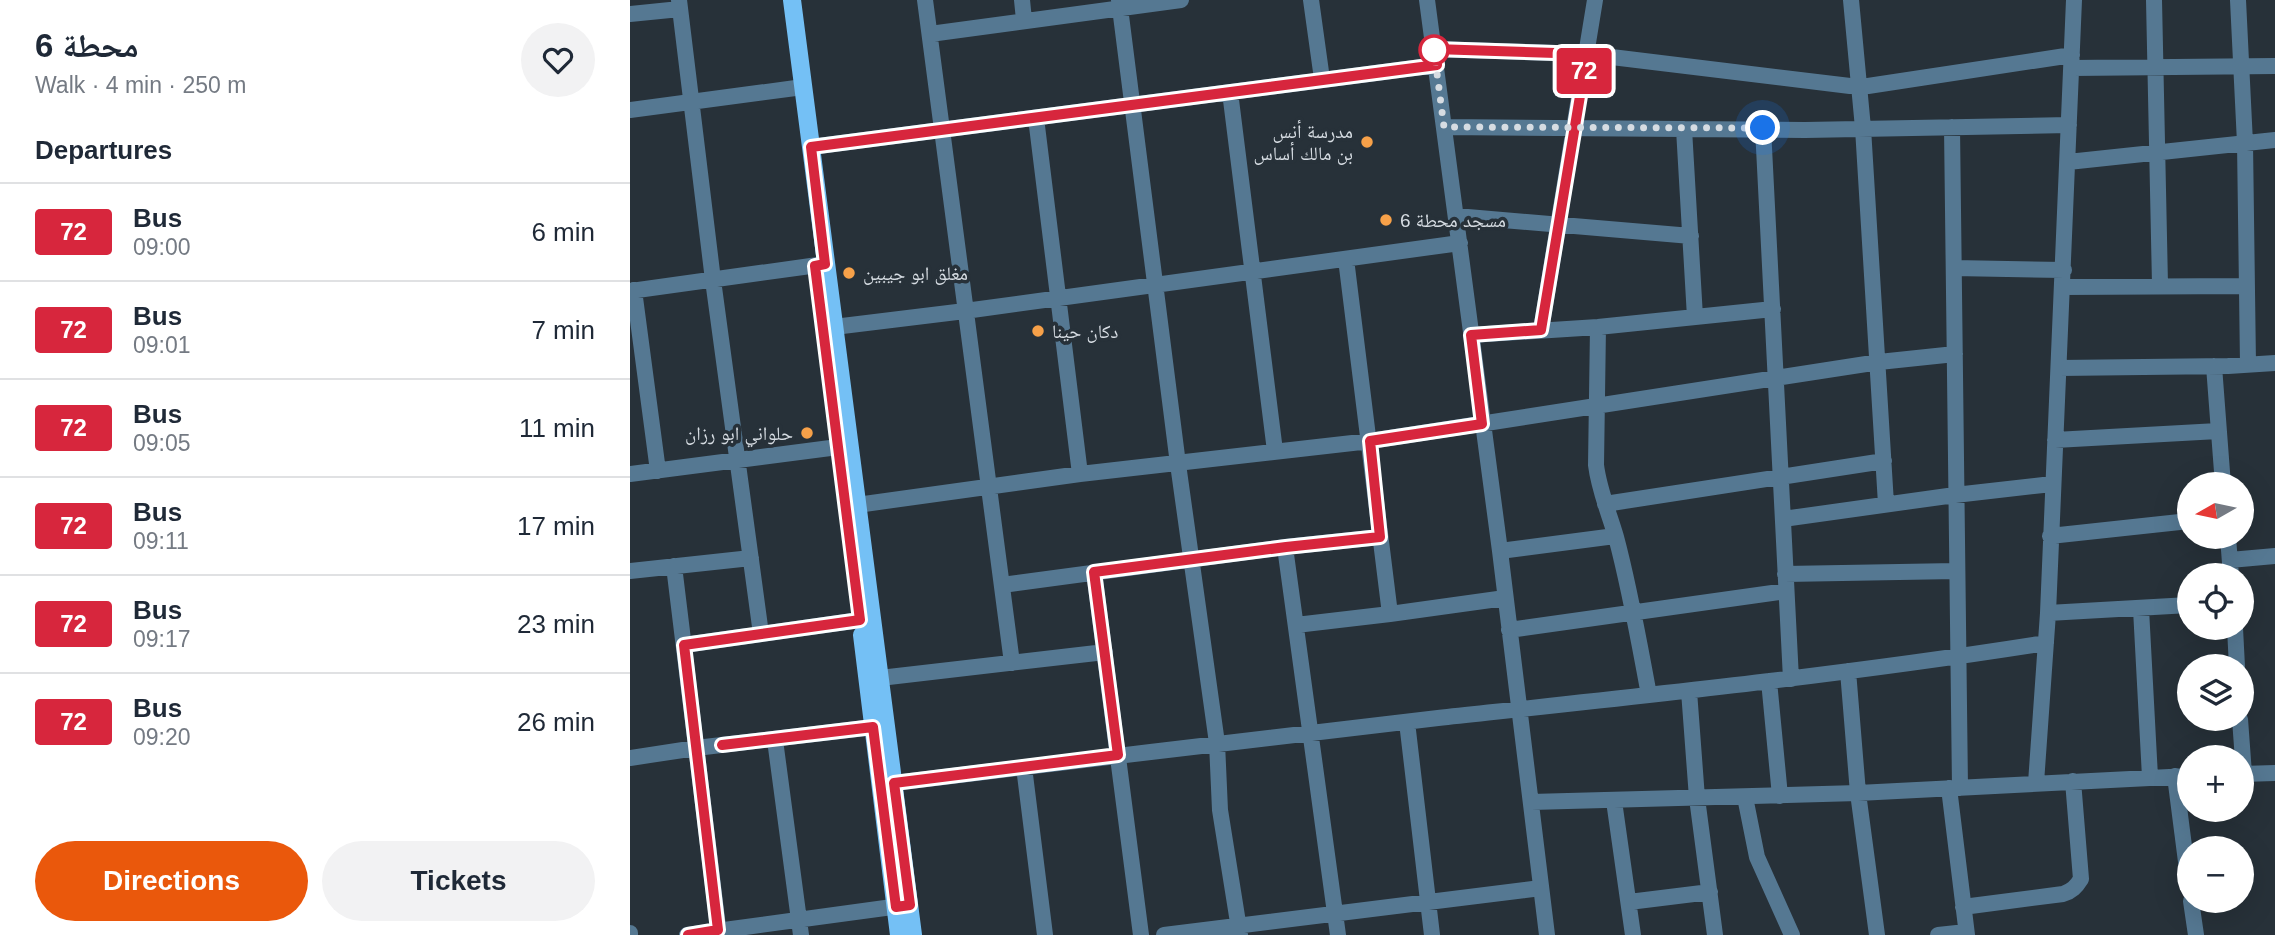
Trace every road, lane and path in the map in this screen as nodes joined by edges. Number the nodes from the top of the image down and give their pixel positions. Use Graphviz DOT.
graph roads {
  1 [pos="780,0"];
  2 [pos="792,0"];
  3 [pos="925,0"];
  4 [pos="1022,0"];
  5 [pos="1181,0"];
  6 [pos="1311,0"];
  7 [pos="1427,0"];
  8 [pos="1595,0"];
  9 [pos="1851,0"];
  10 [pos="2074,0"];
  11 [pos="2154,0"];
  12 [pos="2238,0"];
  13 [pos="680,4"];
  14 [pos="1119,4"];
  15 [pos="630,14"];
  16 [pos="1024,20"];
  17 [pos="930,34"];
  18 [pos="1587,54"];
  19 [pos="1435,57"];
  20 [pos="2072,61"];
  21 [pos="2155,66"];
  22 [pos="2241,66"];
  23 [pos="2275,66"];
  24 [pos="1322,79"];
  25 [pos="1859,86"];
  26 [pos="798,88"];
  27 [pos="1230,92"];
  28 [pos="692,101"];
  29 [pos="1132,105"];
  30 [pos="630,110"];
  31 [pos="1036,118"];
  32 [pos="2069,125"];
  33 [pos="1444,127"];
  34 [pos="1952,127"];
  35 [pos="1763,128"];
  36 [pos="1863,128"];
  37 [pos="1574,129"];
  38 [pos="1684,129"];
  39 [pos="942,130"];
  40 [pos="2275,140"];
  41 [pos="2245,143"];
  42 [pos="811,147"];
  43 [pos="2158,152"];
  44 [pos="2068,162"];
  45 [pos="1456,216"];
  46 [pos="1560,225"];
  47 [pos="1691,236"];
  48 [pos="1460,243"];
  49 [pos="1346,259"];
  50 [pos="820,265"];
  51 [pos="1954,268"];
  52 [pos="2064,270"];
  53 [pos="1252,272"];
  54 [pos="713,280"];
  55 [pos="1156,285"];
  56 [pos="2160,285"];
  57 [pos="2246,286"];
  58 [pos="2063,287"];
  59 [pos="632,291"];
  60 [pos="1058,298"];
  61 [pos="1773,309"];
  62 [pos="965,311"];
  63 [pos="1695,317"];
  64 [pos="834,327"];
  65 [pos="1598,327"];
  66 [pos="1541,330"];
  67 [pos="1471,335"];
  68 [pos="1955,354"];
  69 [pos="1879,362"];
  70 [pos="2275,363"];
  71 [pos="2248,364"];
  72 [pos="2214,366"];
  73 [pos="2059,368"];
  74 [pos="1776,377"];
  75 [pos="1598,405"];
  76 [pos="1482,424"];
  77 [pos="2218,431"];
  78 [pos="2055,440"];
  79 [pos="1370,441"];
  80 [pos="838,447"];
  81 [pos="1275,451"];
  82 [pos="739,460"];
  83 [pos="1884,461"];
  84 [pos="1178,464"];
  85 [pos="658,471"];
  86 [pos="2222,472"];
  87 [pos="630,474"];
  88 [pos="1080,474"];
  89 [pos="1780,476"];
  90 [pos="2052,484"];
  91 [pos="987,486"];
  92 [pos="1955,495"];
  93 [pos="1605,504"];
  94 [pos="1886,504"];
  95 [pos="857,505"];
  96 [pos="1783,519"];
  97 [pos="2177,522"];
  98 [pos="1615,536"];
  99 [pos="2050,536"];
  100 [pos="1380,537"];
  101 [pos="1286,547"];
  102 [pos="1500,551"];
  103 [pos="2275,555"];
  104 [pos="751,558"];
  105 [pos="1191,559"];
  106 [pos="2247,563"];
  107 [pos="674,566"];
  108 [pos="630,571"];
  109 [pos="1956,571"];
  110 [pos="1094,572"];
  111 [pos="1785,573"];
  112 [pos="1002,585"];
  113 [pos="1786,591"];
  114 [pos="1505,598"];
  115 [pos="2177,606"];
  116 [pos="2141,609"];
  117 [pos="1633,611"];
  118 [pos="2048,613"];
  119 [pos="1390,614"];
  120 [pos="860,620"];
  121 [pos="1296,625"];
  122 [pos="1509,630"];
  123 [pos="761,634"];
  124 [pos="2046,643"];
  125 [pos="684,645"];
  126 [pos="1105,652"];
  127 [pos="1957,657"];
  128 [pos="1012,663"];
  129 [pos="1848,671"];
  130 [pos="880,678"];
  131 [pos="1791,679"];
  132 [pos="1769,681"];
  133 [pos="1689,691"];
  134 [pos="1649,695"];
  135 [pos="1519,709"];
  136 [pos="1407,722"];
  137 [pos="873,727"];
  138 [pos="1311,734"];
  139 [pos="775,740"];
  140 [pos="1217,743"];
  141 [pos="696,748"];
  142 [pos="1118,755"];
  143 [pos="630,758"];
  144 [pos="1024,767"];
  145 [pos="2254,775"];
  146 [pos="2177,776"];
  147 [pos="2150,777"];
  148 [pos="2274,777"];
  149 [pos="2073,781"];
  150 [pos="894,783"];
  151 [pos="2036,783"];
  152 [pos="1955,788"];
  153 [pos="1858,793"];
  154 [pos="1780,796"];
  155 [pos="1745,797"];
  156 [pos="1697,798"];
  157 [pos="1614,801"];
  158 [pos="1531,802"];
  159 [pos="1541,888"];
  160 [pos="1710,892"];
  161 [pos="1629,902"];
  162 [pos="1428,903"];
  163 [pos="903,906"];
  164 [pos="1964,907"];
  165 [pos="2193,913"];
  166 [pos="1335,914"];
  167 [pos="800,928"];
  168 [pos="1239,930"];
  169 [pos="719,933"];
  170 [pos="1966,934"];
  171 [pos="687,935"];
  172 [pos="899,935"];
  173 [pos="913,935"];
  174 [pos="1045,935"];
  175 [pos="1141,935"];
  176 [pos="1164,935"];
  177 [pos="1338,935"];
  178 [pos="1432,935"];
  179 [pos="1547,935"];
  180 [pos="1633,935"];
  181 [pos="1715,935"];
  182 [pos="1792,935"];
  183 [pos="1877,935"];
  184 [pos="1938,935"];
  185 [pos="2196,935"];
  1 -- 26 [label="main road"];
  2 -- 26 [label="main road"];
  3 -- 17 [label="street"];
  4 -- 16 [label="street"];
  5 -- 14 [label="street"];
  6 -- 24 [label="street"];
  7 -- 19 [label="street"];
  8 -- 18 [label="street"];
  9 -- 25 [label="street"];
  10 -- 20 [label="street"];
  11 -- 21 [label="street"];
  12 -- 22 [label="street"];
  13 -- 15 [label="street"];
  13 -- 28 [label="street"];
  14 -- 16 [label="street"];
  14 -- 29 [label="street"];
  16 -- 17 [label="street"];
  17 -- 39 [label="street"];
  18 -- 19 [label="street"];
  18 -- 25 [label="street"];
  18 -- 37 [label="street"];
  19 -- 24 [label="street"];
  19 -- 33 [label="street"];
  20 -- 21 [label="street"];
  20 -- 25 [label="street"];
  20 -- 32 [label="street"];
  21 -- 22 [label="street"];
  21 -- 43 [label="street"];
  22 -- 23 [label="street"];
  22 -- 41 [label="street"];
  24 -- 27 [label="street"];
  25 -- 36 [label="street"];
  26 -- 28 [label="street"];
  26 -- 42 [label="main road"];
  26 -- 50 [label="main road"];
  27 -- 29 [label="street"];
  27 -- 53 [label="street"];
  28 -- 30 [label="street"];
  28 -- 54 [label="street"];
  29 -- 31 [label="street"];
  29 -- 55 [label="street"];
  31 -- 39 [label="street"];
  31 -- 60 [label="street"];
  32 -- 34 [label="street"];
  32 -- 44 [label="street"];
  33 -- 37 [label="street"];
  33 -- 45 [label="street"];
  34 -- 36 [label="street"];
  34 -- 51 [label="street"];
  35 -- 36 [label="street"];
  35 -- 38 [label="street"];
  35 -- 61 [label="street"];
  36 -- 69 [label="street"];
  37 -- 38 [label="street"];
  37 -- 46 [label="street"];
  38 -- 47 [label="street"];
  39 -- 42 [label="street"];
  39 -- 62 [label="street"];
  40 -- 41 [label="street"];
  41 -- 43 [label="street"];
  41 -- 57 [label="street"];
  42 -- 50 [label="main road"];
  43 -- 44 [label="street"];
  43 -- 56 [label="street"];
  44 -- 52 [label="street"];
  45 -- 46 [label="street"];
  45 -- 48 [label="street"];
  46 -- 47 [label="street"];
  46 -- 66 [label="street"];
  47 -- 63 [label="street"];
  48 -- 49 [label="street"];
  48 -- 67 [label="street"];
  49 -- 53 [label="street"];
  49 -- 79 [label="street"];
  50 -- 54 [label="street"];
  50 -- 64 [label="main road"];
  50 -- 80 [label="main road"];
  51 -- 52 [label="street"];
  51 -- 68 [label="street"];
  52 -- 58 [label="street"];
  53 -- 55 [label="street"];
  53 -- 81 [label="street"];
  54 -- 59 [label="street"];
  54 -- 82 [label="street"];
  55 -- 60 [label="street"];
  55 -- 84 [label="street"];
  56 -- 57 [label="street"];
  56 -- 58 [label="street"];
  57 -- 71 [label="street"];
  58 -- 73 [label="street"];
  59 -- 85 [label="street"];
  60 -- 62 [label="street"];
  60 -- 88 [label="street"];
  61 -- 63 [label="street"];
  61 -- 74 [label="street"];
  62 -- 64 [label="street"];
  62 -- 91 [label="street"];
  63 -- 65 [label="street"];
  64 -- 95 [label="main road"];
  65 -- 66 [label="street"];
  65 -- 75 [label="street"];
  66 -- 67 [label="street"];
  67 -- 76 [label="street"];
  68 -- 69 [label="street"];
  68 -- 92 [label="street"];
  69 -- 74 [label="street"];
  69 -- 83 [label="street"];
  70 -- 71 [label="street"];
  71 -- 72 [label="street"];
  72 -- 73 [label="street"];
  72 -- 77 [label="street"];
  73 -- 78 [label="street"];
  74 -- 75 [label="street"];
  74 -- 89 [label="street"];
  75 -- 76 [label="street"];
  75 -- 93 [label="street"];
  76 -- 79 [label="street"];
  76 -- 102 [label="street"];
  77 -- 78 [label="street"];
  77 -- 86 [label="street"];
  78 -- 90 [label="street"];
  79 -- 81 [label="street"];
  79 -- 100 [label="street"];
  80 -- 82 [label="street"];
  80 -- 120 [label="main road"];
  81 -- 84 [label="street"];
  82 -- 85 [label="street"];
  82 -- 104 [label="street"];
  83 -- 89 [label="street"];
  83 -- 94 [label="street"];
  84 -- 88 [label="street"];
  84 -- 105 [label="street"];
  85 -- 87 [label="street"];
  88 -- 91 [label="street"];
  89 -- 93 [label="street"];
  89 -- 96 [label="street"];
  90 -- 92 [label="street"];
  90 -- 99 [label="street"];
  91 -- 95 [label="street"];
  91 -- 112 [label="street"];
  92 -- 94 [label="street"];
  92 -- 109 [label="street"];
  93 -- 98 [label="street"];
  94 -- 96 [label="street"];
  95 -- 130 [label="main road"];
  96 -- 111 [label="street"];
  97 -- 99 [label="street"];
  98 -- 102 [label="street"];
  98 -- 117 [label="street"];
  99 -- 118 [label="street"];
  100 -- 101 [label="street"];
  100 -- 119 [label="street"];
  101 -- 105 [label="street"];
  101 -- 121 [label="street"];
  102 -- 114 [label="street"];
  103 -- 106 [label="street"];
  104 -- 107 [label="street"];
  104 -- 123 [label="street"];
  105 -- 110 [label="street"];
  105 -- 140 [label="street"];
  107 -- 108 [label="street"];
  107 -- 125 [label="street"];
  109 -- 111 [label="street"];
  109 -- 127 [label="street"];
  110 -- 112 [label="street"];
  110 -- 126 [label="street"];
  111 -- 113 [label="street"];
  112 -- 128 [label="street"];
  113 -- 117 [label="street"];
  113 -- 131 [label="street"];
  114 -- 119 [label="street"];
  114 -- 122 [label="street"];
  115 -- 116 [label="street"];
  116 -- 118 [label="street"];
  116 -- 147 [label="street"];
  117 -- 122 [label="street"];
  117 -- 134 [label="street"];
  118 -- 124 [label="street"];
  119 -- 121 [label="street"];
  120 -- 123 [label="street"];
  120 -- 137 [label="main road"];
  121 -- 138 [label="street"];
  122 -- 135 [label="street"];
  123 -- 125 [label="street"];
  124 -- 127 [label="street"];
  124 -- 151 [label="street"];
  125 -- 141 [label="street"];
  126 -- 128 [label="street"];
  126 -- 142 [label="street"];
  127 -- 129 [label="street"];
  127 -- 152 [label="street"];
  128 -- 130 [label="street"];
  129 -- 131 [label="street"];
  129 -- 153 [label="street"];
  130 -- 150 [label="main road"];
  131 -- 132 [label="street"];
  132 -- 133 [label="street"];
  132 -- 154 [label="street"];
  133 -- 134 [label="street"];
  133 -- 156 [label="street"];
  134 -- 135 [label="street"];
  135 -- 136 [label="street"];
  135 -- 158 [label="street"];
  136 -- 138 [label="street"];
  136 -- 162 [label="street"];
  137 -- 139 [label="street"];
  137 -- 163 [label="main road"];
  138 -- 140 [label="street"];
  138 -- 166 [label="street"];
  139 -- 141 [label="street"];
  139 -- 167 [label="street"];
  140 -- 142 [label="street"];
  140 -- 168 [label="street"];
  141 -- 143 [label="street"];
  141 -- 169 [label="street"];
  142 -- 144 [label="street"];
  142 -- 175 [label="street"];
  144 -- 150 [label="street"];
  144 -- 174 [label="street"];
  145 -- 148 [label="street"];
  146 -- 147 [label="street"];
  147 -- 149 [label="street"];
  149 -- 151 [label="street"];
  149 -- 164 [label="street"];
  150 -- 163 [label="main road"];
  151 -- 152 [label="street"];
  152 -- 153 [label="street"];
  152 -- 164 [label="street"];
  153 -- 154 [label="street"];
  153 -- 183 [label="street"];
  154 -- 155 [label="street"];
  155 -- 156 [label="street"];
  155 -- 182 [label="street"];
  156 -- 157 [label="street"];
  156 -- 160 [label="street"];
  157 -- 158 [label="street"];
  157 -- 161 [label="street"];
  158 -- 159 [label="street"];
  159 -- 162 [label="street"];
  159 -- 179 [label="street"];
  160 -- 161 [label="street"];
  160 -- 181 [label="street"];
  161 -- 180 [label="street"];
  162 -- 166 [label="street"];
  162 -- 178 [label="street"];
  163 -- 167 [label="street"];
  163 -- 172 [label="main road"];
  163 -- 173 [label="main road"];
  164 -- 170 [label="street"];
  165 -- 185 [label="street"];
  166 -- 168 [label="street"];
  166 -- 177 [label="street"];
  167 -- 169 [label="street"];
  168 -- 176 [label="street"];
  169 -- 171 [label="street"];
  170 -- 184 [label="street"];
}
